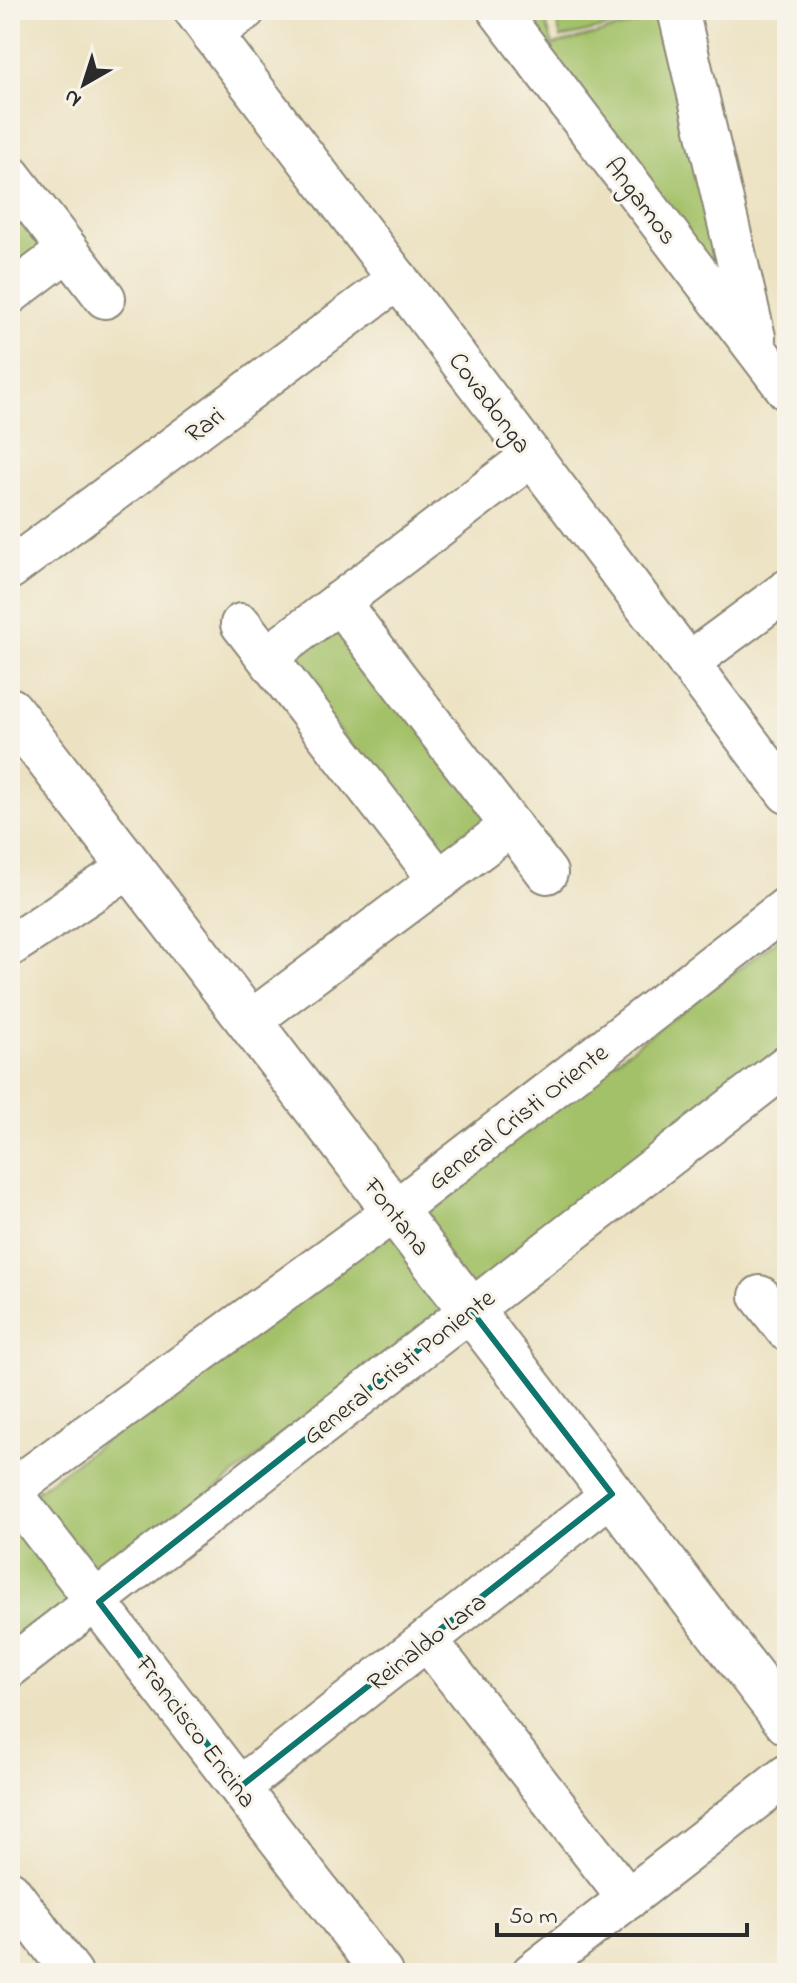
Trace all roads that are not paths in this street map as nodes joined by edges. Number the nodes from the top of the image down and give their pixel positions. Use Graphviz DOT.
graph roads {
  1 [pos="245,10"];
  2 [pos="498,10"];
  3 [pos="678,10"];
  4 [pos="203,22"];
  5 [pos="10,175"];
  6 [pos="68,250"];
  7 [pos="398,279"];
  8 [pos="10,294"];
  9 [pos="105,298"];
  10 [pos="759,353"];
  11 [pos="787,390"];
  12 [pos="532,456"];
  13 [pos="10,569"];
  14 [pos="787,590"];
  15 [pos="339,602"];
  16 [pos="241,624"];
  17 [pos="267,657"];
  18 [pos="688,663"];
  19 [pos="10,710"];
  20 [pos="787,793"];
  21 [pos="511,826"];
  22 [pos="130,867"];
  23 [pos="547,873"];
  24 [pos="439,880"];
  25 [pos="787,907"];
  26 [pos="10,946"];
  27 [pos="249,1022"];
  28 [pos="787,1065"];
  29 [pos="393,1212"];
  30 [pos="760,1296"];
  31 [pos="470,1309"];
  32 [pos="787,1331"];
  33 [pos="10,1490"];
  34 [pos="612,1494"];
  35 [pos="99,1602"];
  36 [pos="427,1640"];
  37 [pos="10,1667"];
  38 [pos="787,1722"];
  39 [pos="787,1775"];
  40 [pos="240,1787"];
  41 [pos="10,1891"];
  42 [pos="628,1899"];
  43 [pos="72,1973"];
  44 [pos="382,1973"];
  45 [pos="532,1973"];
  1 -- 4 [label="street"];
  2 -- 10 [label="street, Angamos"];
  3 -- 10 [label="street"];
  4 -- 7 [label="street, Covadonga"];
  5 -- 6 [label="street"];
  6 -- 8 [label="street"];
  6 -- 9 [label="street"];
  7 -- 12 [label="street, Covadonga"];
  7 -- 13 [label="street, Rari"];
  10 -- 11 [label="street, Angamos"];
  12 -- 15 [label="street"];
  12 -- 18 [label="street, Covadonga"];
  14 -- 18 [label="street"];
  15 -- 17 [label="street"];
  15 -- 21 [label="street"];
  16 -- 17 [label="street"];
  17 -- 24 [label="street"];
  18 -- 20 [label="street, Covadonga"];
  19 -- 22 [label="street, Fontana"];
  21 -- 23 [label="street"];
  21 -- 24 [label="street"];
  22 -- 26 [label="street"];
  22 -- 27 [label="street, Fontana"];
  24 -- 27 [label="street"];
  25 -- 29 [label="street, General Cristi Oriente"];
  27 -- 29 [label="street, Fontana"];
  28 -- 31 [label="street, General Cristi Poniente"];
  29 -- 31 [label="street, Fontana"];
  29 -- 33 [label="street, General Cristi Oriente"];
  30 -- 32 [label="street"];
  31 -- 34 [label="street, Fontana"];
  31 -- 35 [label="street, General Cristi Poniente"];
  33 -- 35 [label="street, Francisco Encina"];
  34 -- 36 [label="street, Reinaldo Lara"];
  34 -- 38 [label="street, Fontana"];
  35 -- 37 [label="street, General Cristi Poniente"];
  35 -- 40 [label="street, Francisco Encina"];
  36 -- 40 [label="street, Reinaldo Lara"];
  36 -- 42 [label="street"];
  39 -- 42 [label="street"];
  40 -- 44 [label="street, Francisco Encina"];
  41 -- 43 [label="street"];
  42 -- 45 [label="street"];
}
